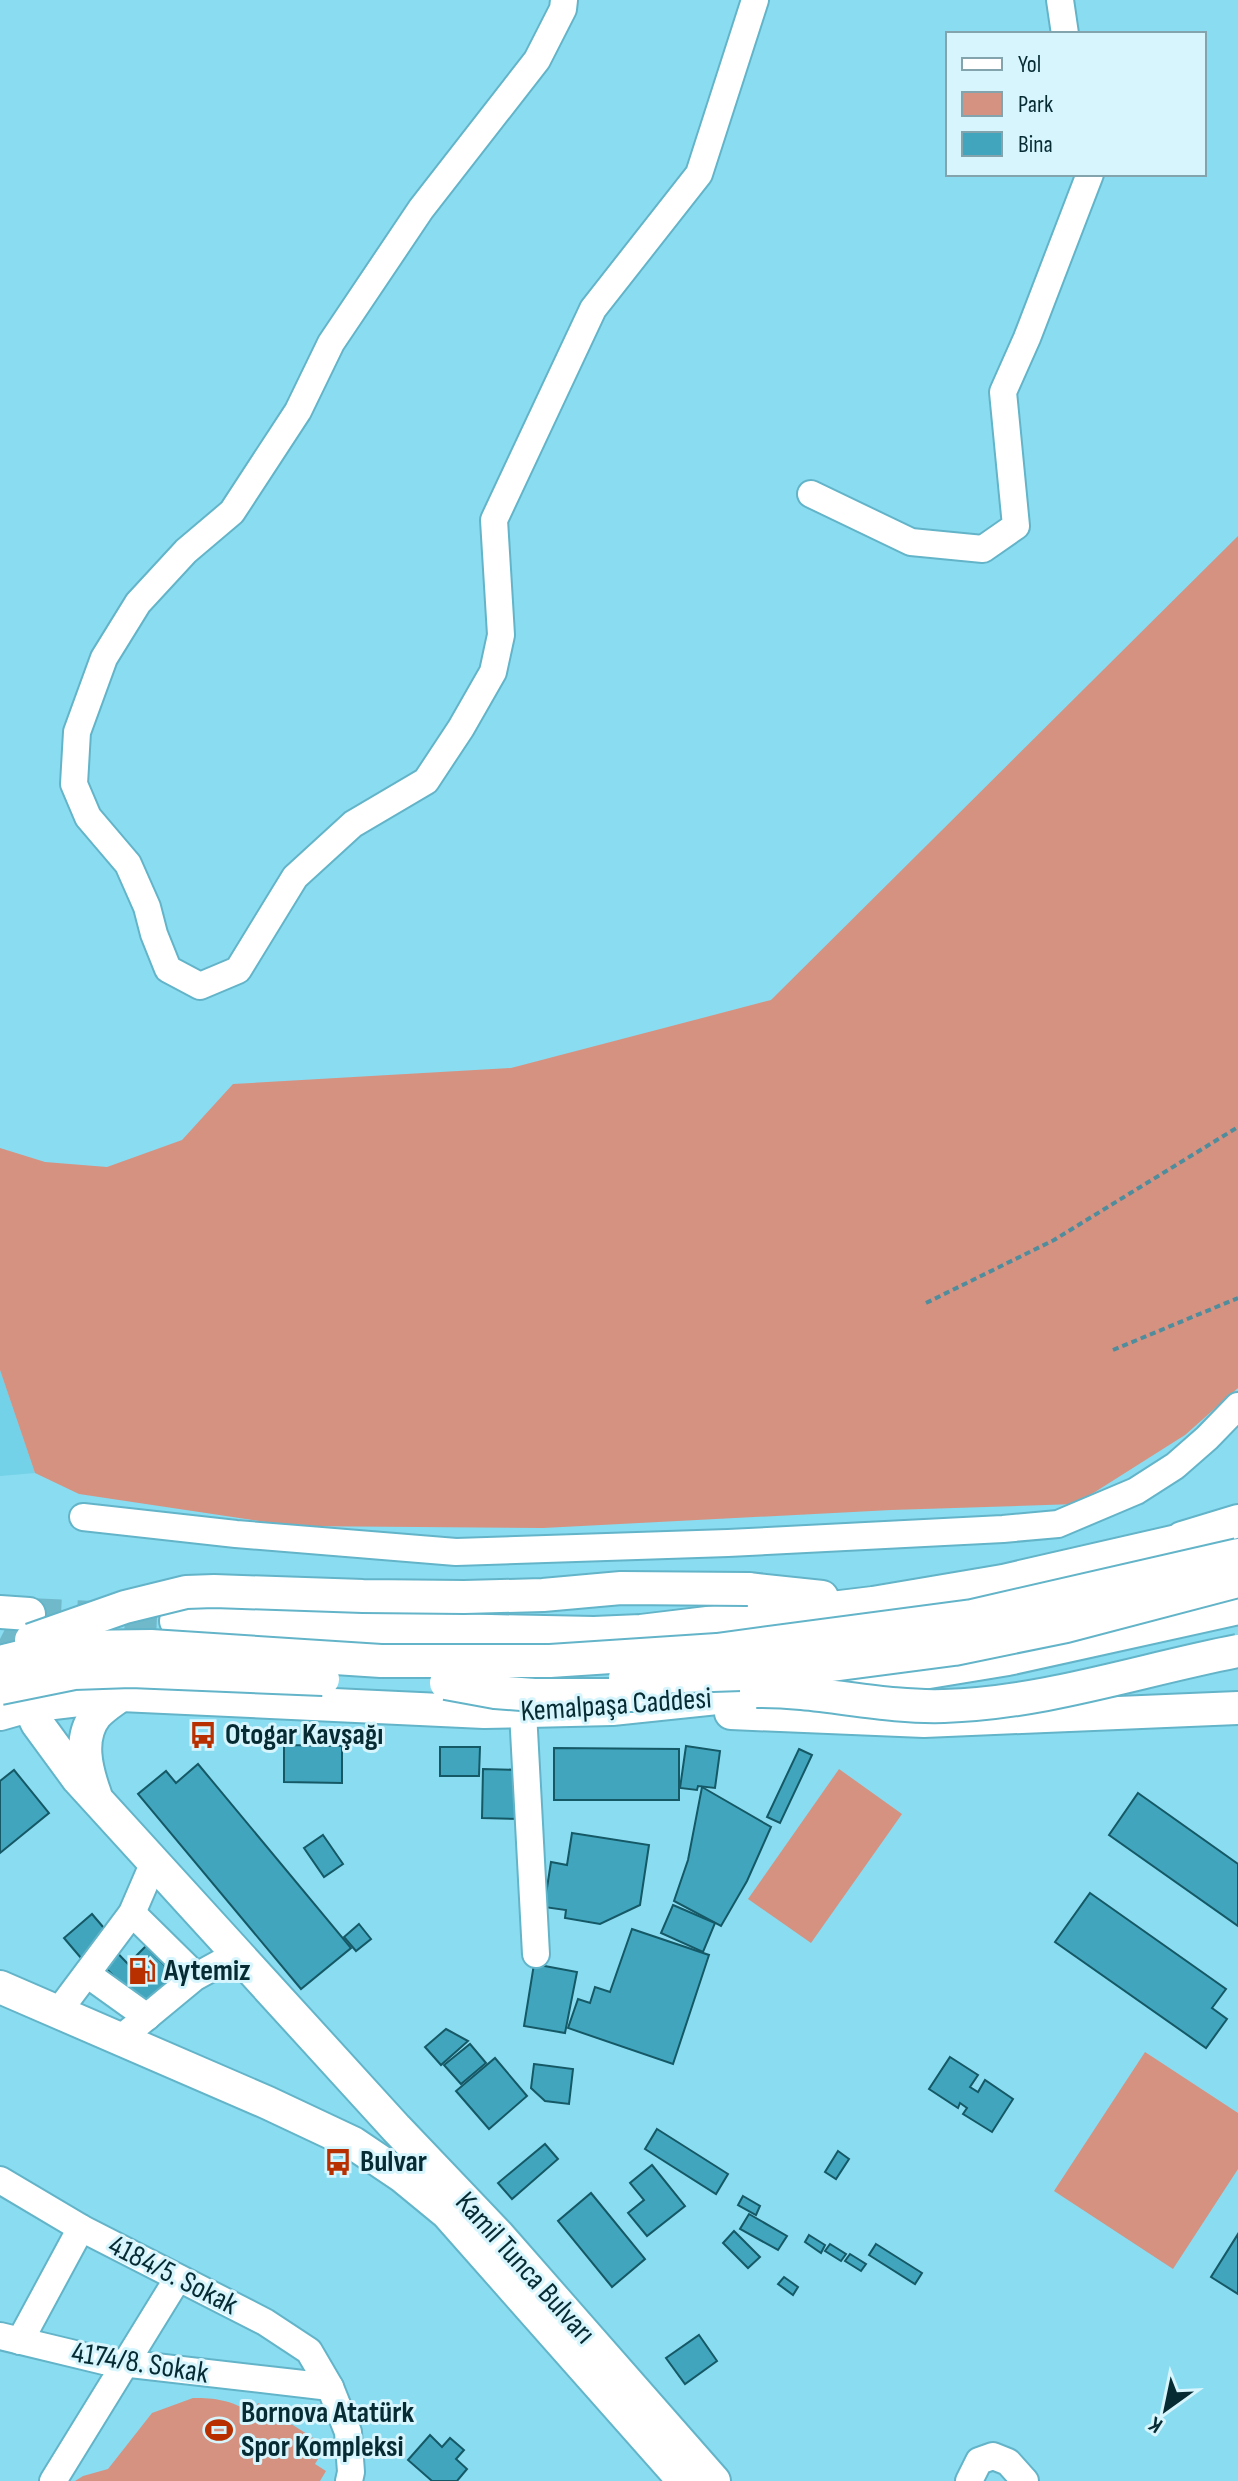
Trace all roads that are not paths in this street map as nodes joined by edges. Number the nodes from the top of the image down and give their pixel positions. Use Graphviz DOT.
graph roads {
  1 [pos="564,0"];
  2 [pos="755,0"];
  3 [pos="1060,0"];
  4 [pos="1065,32"];
  5 [pos="1089,176"];
  6 [pos="811,494"];
  7 [pos="1238,1406"];
  8 [pos="83,1517"];
  9 [pos="1238,1521"];
  10 [pos="1171,1541"];
  11 [pos="1238,1555"];
  12 [pos="1238,1563"];
  13 [pos="1003,1581"];
  14 [pos="1238,1581"];
  15 [pos="873,1603"];
  16 [pos="1238,1608"];
  17 [pos="1238,1617"];
  18 [pos="1198,1618"];
  19 [pos="176,1621"];
  20 [pos="490,1631"];
  21 [pos="1238,1651"];
  22 [pos="0,1654"];
  23 [pos="1008,1659"];
  24 [pos="0,1662"];
  25 [pos="446,1683"];
  26 [pos="121,1695"];
  27 [pos="13,1701"];
  28 [pos="1238,1708"];
  29 [pos="612,1709"];
  30 [pos="484,1712"];
  31 [pos="523,1712"];
  32 [pos="96,1797"];
  33 [pos="154,1862"];
  34 [pos="132,1913"];
  35 [pos="237,1954"];
  36 [pos="536,1954"];
  37 [pos="87,1974"];
  38 [pos="196,1976"];
  39 [pos="5,1991"];
  40 [pos="58,2012"];
  41 [pos="147,2017"];
  42 [pos="120,2039"];
  43 [pos="0,2180"];
  44 [pos="81,2228"];
  45 [pos="178,2278"];
  46 [pos="10,2338"];
  47 [pos="126,2364"];
  48 [pos="330,2387"];
  49 [pos="53,2481"];
  50 [pos="349,2481"];
  51 [pos="684,2481"];
  52 [pos="714,2481"];
  53 [pos="969,2481"];
  54 [pos="1025,2481"];
  1 -- 2 [label="street"];
  3 -- 4 [label="street"];
  5 -- 6 [label="street"];
  7 -- 8 [label="street"];
  9 -- 10 [label="main road"];
  10 -- 12 [label="main road"];
  10 -- 13 [label="main road"];
  11 -- 24 [label="main road, bridge"];
  13 -- 15 [label="main road"];
  13 -- 23 [label="main road"];
  14 -- 25 [label="main road, bridge"];
  15 -- 20 [label="main road"];
  15 -- 22 [label="main road, bridge"];
  16 -- 18 [label="main road"];
  17 -- 18 [label="main road"];
  18 -- 23 [label="main road, Kemalpaşa Caddesi"];
  19 -- 20 [label="main road"];
  20 -- 30 [label="main road"];
  21 -- 25 [label="main road, bridge"];
  23 -- 29 [label="main road, Kemalpaşa Caddesi"];
  25 -- 27 [label="main road, bridge"];
  26 -- 27 [label="main road, Kemalpaşa Caddesi"];
  26 -- 30 [label="main road, Kemalpaşa Caddesi"];
  26 -- 32 [label="main road"];
  27 -- 32 [label="main road, Kamil Tunca Bulvarı"];
  28 -- 29 [label="main road"];
  29 -- 31 [label="main road, Kemalpaşa Caddesi"];
  30 -- 31 [label="main road, Kemalpaşa Caddesi"];
  31 -- 36 [label="street"];
  32 -- 33 [label="main road, Kamil Tunca Bulvarı"];
  33 -- 34 [label="street"];
  33 -- 35 [label="main road, Kamil Tunca Bulvarı"];
  34 -- 37 [label="street"];
  34 -- 38 [label="street"];
  35 -- 38 [label="street"];
  35 -- 52 [label="main road, Kamil Tunca Bulvarı"];
  37 -- 40 [label="street"];
  37 -- 41 [label="street"];
  38 -- 41 [label="street"];
  39 -- 40 [label="main road, Kamil Tunca Bulvarı"];
  40 -- 42 [label="main road, Kamil Tunca Bulvarı"];
  41 -- 42 [label="street"];
  42 -- 51 [label="main road, Kamil Tunca Bulvarı"];
  43 -- 44 [label="street, 4184/5. Sokak"];
  44 -- 45 [label="street, 4184/5. Sokak"];
  44 -- 46 [label="street"];
  45 -- 47 [label="street"];
  45 -- 48 [label="street, 4184/5. Sokak"];
  46 -- 47 [label="street, 4174/8. Sokak"];
  47 -- 48 [label="street, 4174/8. Sokak"];
  47 -- 49 [label="street"];
  48 -- 50 [label="street, 4184/5. Sokak"];
  53 -- 54 [label="street"];
}
